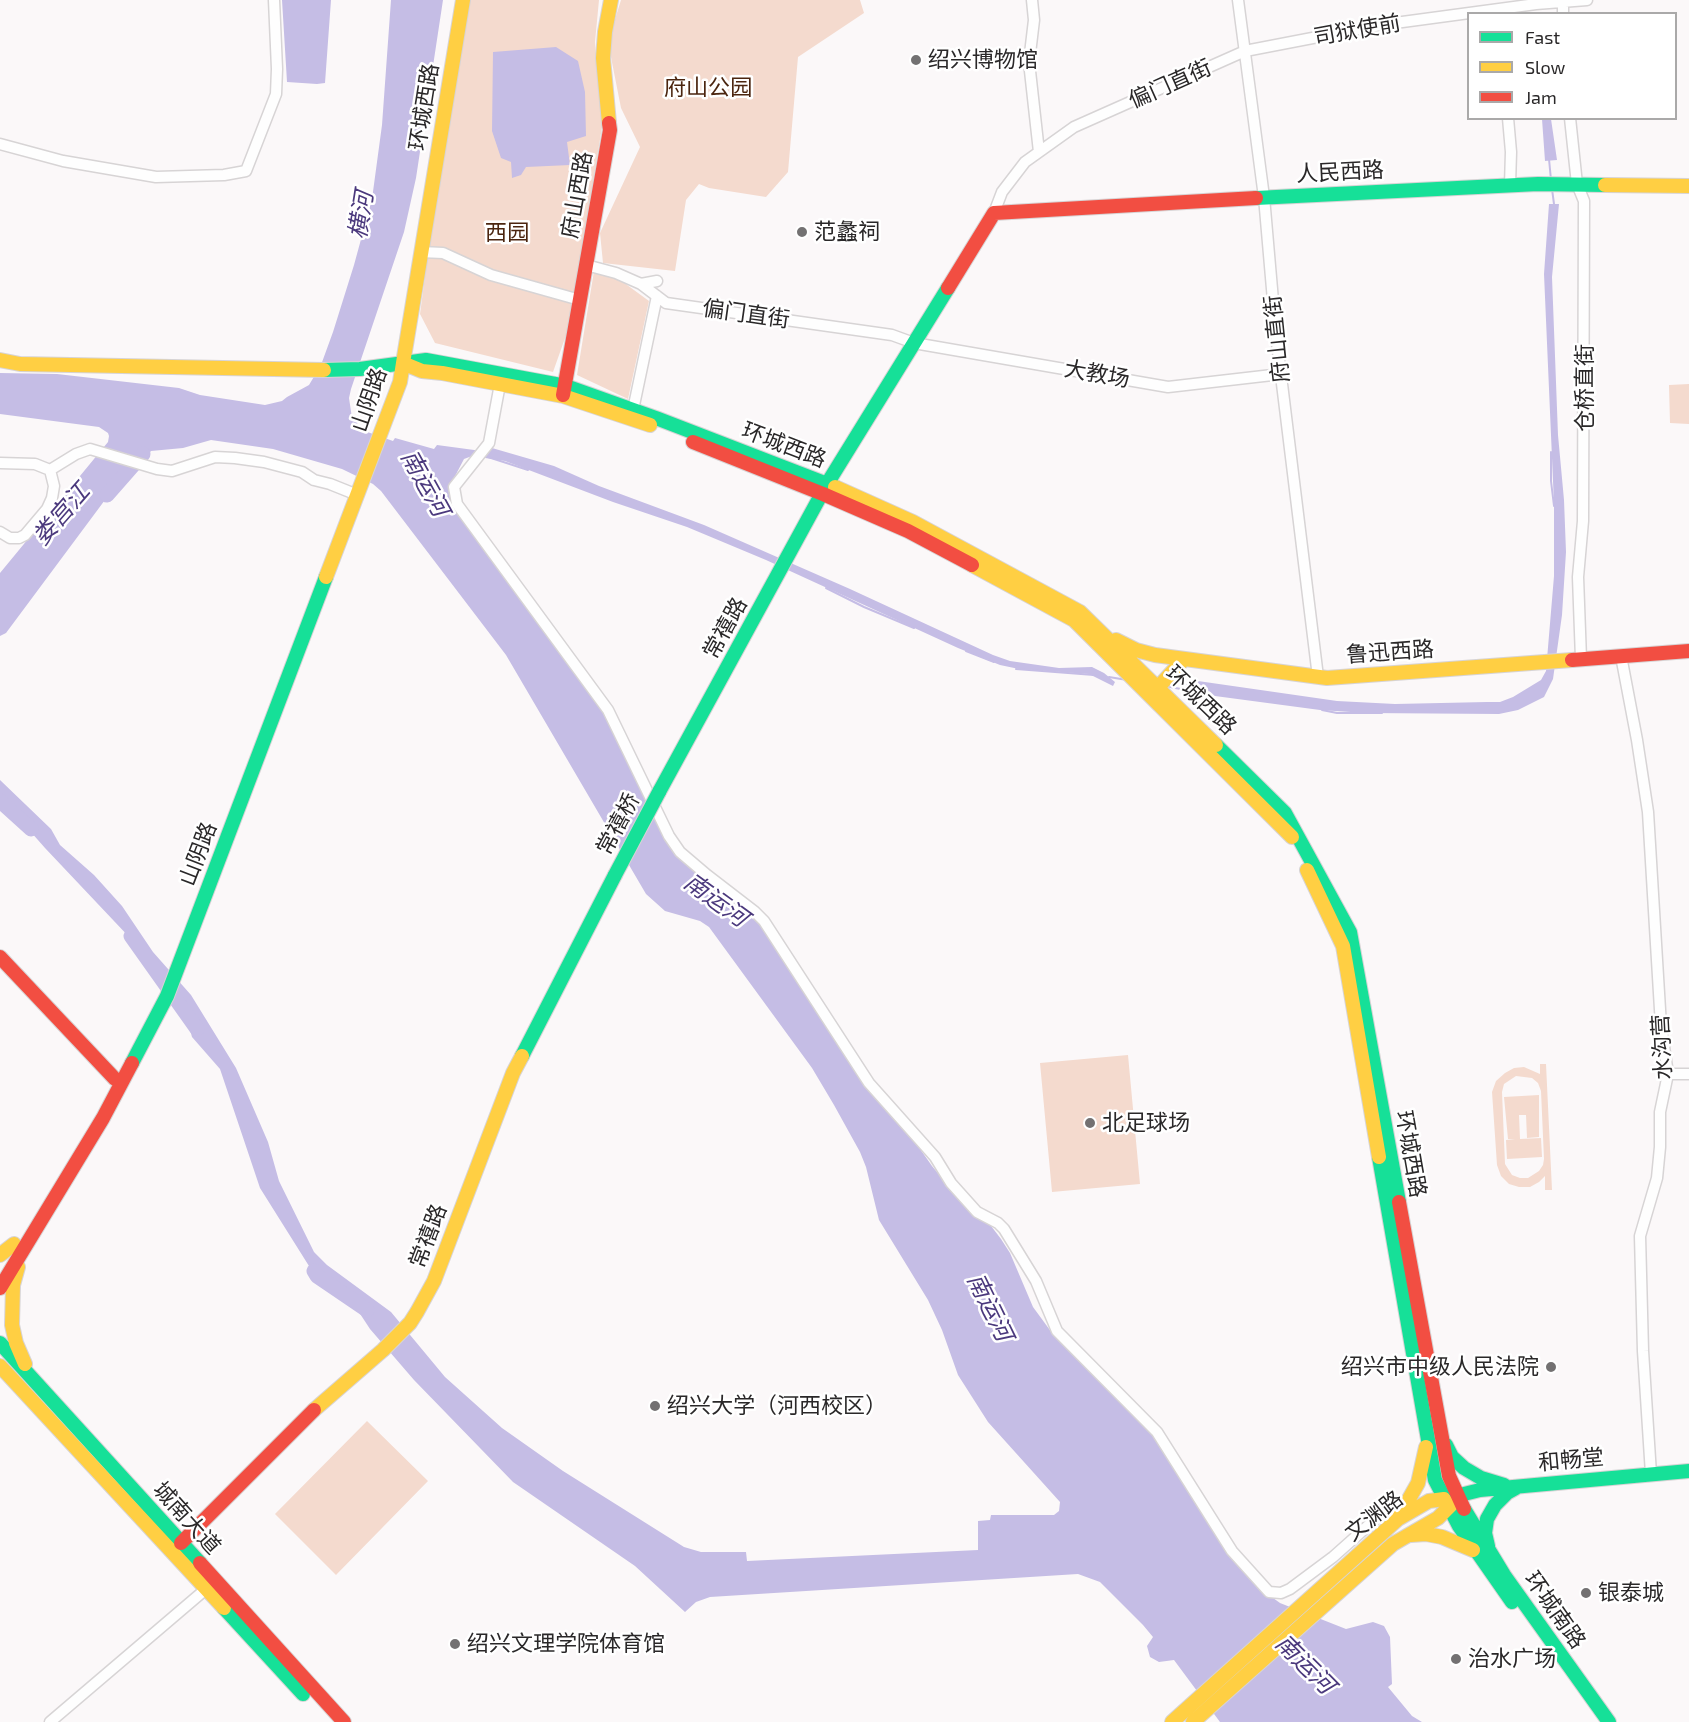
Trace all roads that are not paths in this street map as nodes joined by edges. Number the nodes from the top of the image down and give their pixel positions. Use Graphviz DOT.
graph roads {
  1 [pos="274,0"];
  2 [pos="463,0"];
  3 [pos="611,0"];
  4 [pos="1032,0"];
  5 [pos="1238,0"];
  6 [pos="1587,0"];
  7 [pos="1563,1"];
  8 [pos="1499,12"];
  9 [pos="1467,15"];
  10 [pos="1245,51"];
  11 [pos="1508,120"];
  12 [pos="1570,120"];
  13 [pos="0,144"];
  14 [pos="1039,152"];
  15 [pos="1578,184"];
  16 [pos="1510,185"];
  17 [pos="1689,186"];
  18 [pos="1264,197"];
  19 [pos="994,213"];
  20 [pos="421,252"];
  21 [pos="586,265"];
  22 [pos="657,281"];
  23 [pos="641,284"];
  24 [pos="657,296"];
  25 [pos="580,300"];
  26 [pos="914,343"];
  27 [pos="0,360"];
  28 [pos="403,363"];
  29 [pos="1281,374"];
  30 [pos="500,384"];
  31 [pos="564,391"];
  32 [pos="633,410"];
  33 [pos="0,463"];
  34 [pos="50,470"];
  35 [pos="359,478"];
  36 [pos="825,489"];
  37 [pos="350,492"];
  38 [pos="0,532"];
  39 [pos="1101,632"];
  40 [pos="1689,651"];
  41 [pos="1621,656"];
  42 [pos="1184,659"];
  43 [pos="1581,659"];
  44 [pos="1318,677"];
  45 [pos="1154,691"];
  46 [pos="659,792"];
  47 [pos="615,875"];
  48 [pos="0,957"];
  49 [pos="167,985"];
  50 [pos="1668,1074"];
  51 [pos="1689,1074"];
  52 [pos="115,1079"];
  53 [pos="20,1245"];
  54 [pos="0,1255"];
  55 [pos="0,1266"];
  56 [pos="0,1288"];
  57 [pos="0,1343"];
  58 [pos="0,1366"];
  59 [pos="0,1382"];
  60 [pos="36,1384"];
  61 [pos="22,1389"];
  62 [pos="1433,1426"];
  63 [pos="1689,1471"];
  64 [pos="1652,1474"];
  65 [pos="1518,1487"];
  66 [pos="1450,1501"];
  67 [pos="1398,1519"];
  68 [pos="1464,1523"];
  69 [pos="1406,1535"];
  70 [pos="181,1543"];
  71 [pos="1476,1552"];
  72 [pos="1492,1556"];
  73 [pos="206,1589"];
  74 [pos="50,1722"];
  75 [pos="329,1722"];
  76 [pos="344,1722"];
  77 [pos="1172,1722"];
  78 [pos="1193,1722"];
  79 [pos="1598,1722"];
  80 [pos="1609,1722"];
  1 -- 13 [label="street"];
  2 -- 20 [label="main road, 环城西路"];
  3 -- 21 [label="main road, 府山西路"];
  4 -- 14 [label="street"];
  5 -- 10 [label="street, 府山直街"];
  6 -- 7 [label="street, 司狱使前"];
  7 -- 8 [label="street, 司狱使前"];
  9 -- 10 [label="street, 司狱使前"];
  10 -- 14 [label="street, 偏门直街"];
  10 -- 18 [label="street, 府山直街"];
  11 -- 16 [label="street"];
  12 -- 15 [label="street, 仓桥直街"];
  14 -- 19 [label="street, 偏门直街"];
  15 -- 16 [label="main road, 人民西路"];
  15 -- 17 [label="main road, 人民西路"];
  15 -- 43 [label="street, 仓桥直街"];
  16 -- 18 [label="main road, 人民西路"];
  18 -- 19 [label="main road, 人民西路"];
  18 -- 29 [label="street, 府山直街"];
  19 -- 26 [label="main road, 常禧路"];
  20 -- 25 [label="street"];
  20 -- 28 [label="main road, 环城西路"];
  21 -- 23 [label="street, 偏门直街"];
  21 -- 25 [label="main road, 府山西路"];
  22 -- 23 [label="street"];
  23 -- 24 [label="street, 偏门直街"];
  24 -- 26 [label="street, 偏门直街"];
  24 -- 32 [label="street"];
  25 -- 31 [label="main road, 府山西路"];
  26 -- 29 [label="street, 大教场"];
  26 -- 36 [label="main road, 常禧路"];
  27 -- 28 [label="main road"];
  28 -- 30 [label="main road, 环城西路"];
  28 -- 31 [label="main road, 环城西路"];
  28 -- 35 [label="main road, 山阴路"];
  29 -- 44 [label="street, 府山直街"];
  30 -- 31 [label="main road, 环城西路"];
  30 -- 67 [label="street"];
  31 -- 32 [label="main road, 环城西路"];
  31 -- 36 [label="main road, 环城西路"];
  32 -- 36 [label="main road, 环城西路"];
  33 -- 34 [label="street"];
  34 -- 37 [label="street"];
  34 -- 38 [label="street"];
  35 -- 37 [label="main road, 山阴路"];
  35 -- 49 [label="main road, 山阴路"];
  36 -- 39 [label="main road, 环城西路"];
  36 -- 45 [label="main road, 环城西路"];
  36 -- 46 [label="main road, 常禧路"];
  37 -- 49 [label="main road, 山阴路"];
  39 -- 42 [label="main road, 鲁迅西路"];
  39 -- 45 [label="main road, 环城西路"];
  40 -- 41 [label="main road, 鲁迅西路"];
  41 -- 43 [label="main road, 鲁迅西路"];
  41 -- 50 [label="street, 水沟营"];
  42 -- 44 [label="main road, 鲁迅西路"];
  42 -- 45 [label="main road"];
  43 -- 44 [label="main road, 鲁迅西路"];
  45 -- 62 [label="main road, 环城西路"];
  46 -- 47 [label="main road, 常禧桥, bridge"];
  47 -- 70 [label="main road, 常禧路"];
  48 -- 52 [label="main road"];
  49 -- 52 [label="main road, 山阴路"];
  49 -- 53 [label="main road, 山阴路"];
  50 -- 51 [label="street"];
  50 -- 64 [label="street, 水沟营"];
  52 -- 53 [label="main road, 山阴路"];
  53 -- 54 [label="main road"];
  53 -- 55 [label="main road, 山阴路"];
  53 -- 56 [label="main road, 山阴路"];
  53 -- 60 [label="main road"];
  57 -- 60 [label="main road, 城南大道"];
  58 -- 61 [label="main road, 城南大道"];
  59 -- 61 [label="main road"];
  60 -- 70 [label="main road, 城南大道"];
  61 -- 73 [label="main road, 城南大道"];
  62 -- 65 [label="main road"];
  62 -- 66 [label="main road, 环城西路"];
  62 -- 67 [label="main road"];
  63 -- 64 [label="main road, 和畅堂"];
  64 -- 65 [label="main road, 和畅堂"];
  65 -- 66 [label="main road, 和畅堂"];
  65 -- 72 [label="main road"];
  66 -- 67 [label="main road, 文渊路"];
  66 -- 68 [label="main road, 环城西路"];
  66 -- 69 [label="main road, 文渊路"];
  67 -- 77 [label="main road, 文渊路"];
  68 -- 71 [label="main road, 环城南路"];
  68 -- 72 [label="main road, 环城南路"];
  69 -- 71 [label="main road"];
  69 -- 78 [label="main road, 文渊路"];
  70 -- 76 [label="main road, 城南大道"];
  71 -- 79 [label="main road, 环城南路"];
  72 -- 80 [label="main road, 环城南路"];
  73 -- 74 [label="street"];
  73 -- 75 [label="main road, 城南大道"];
}
